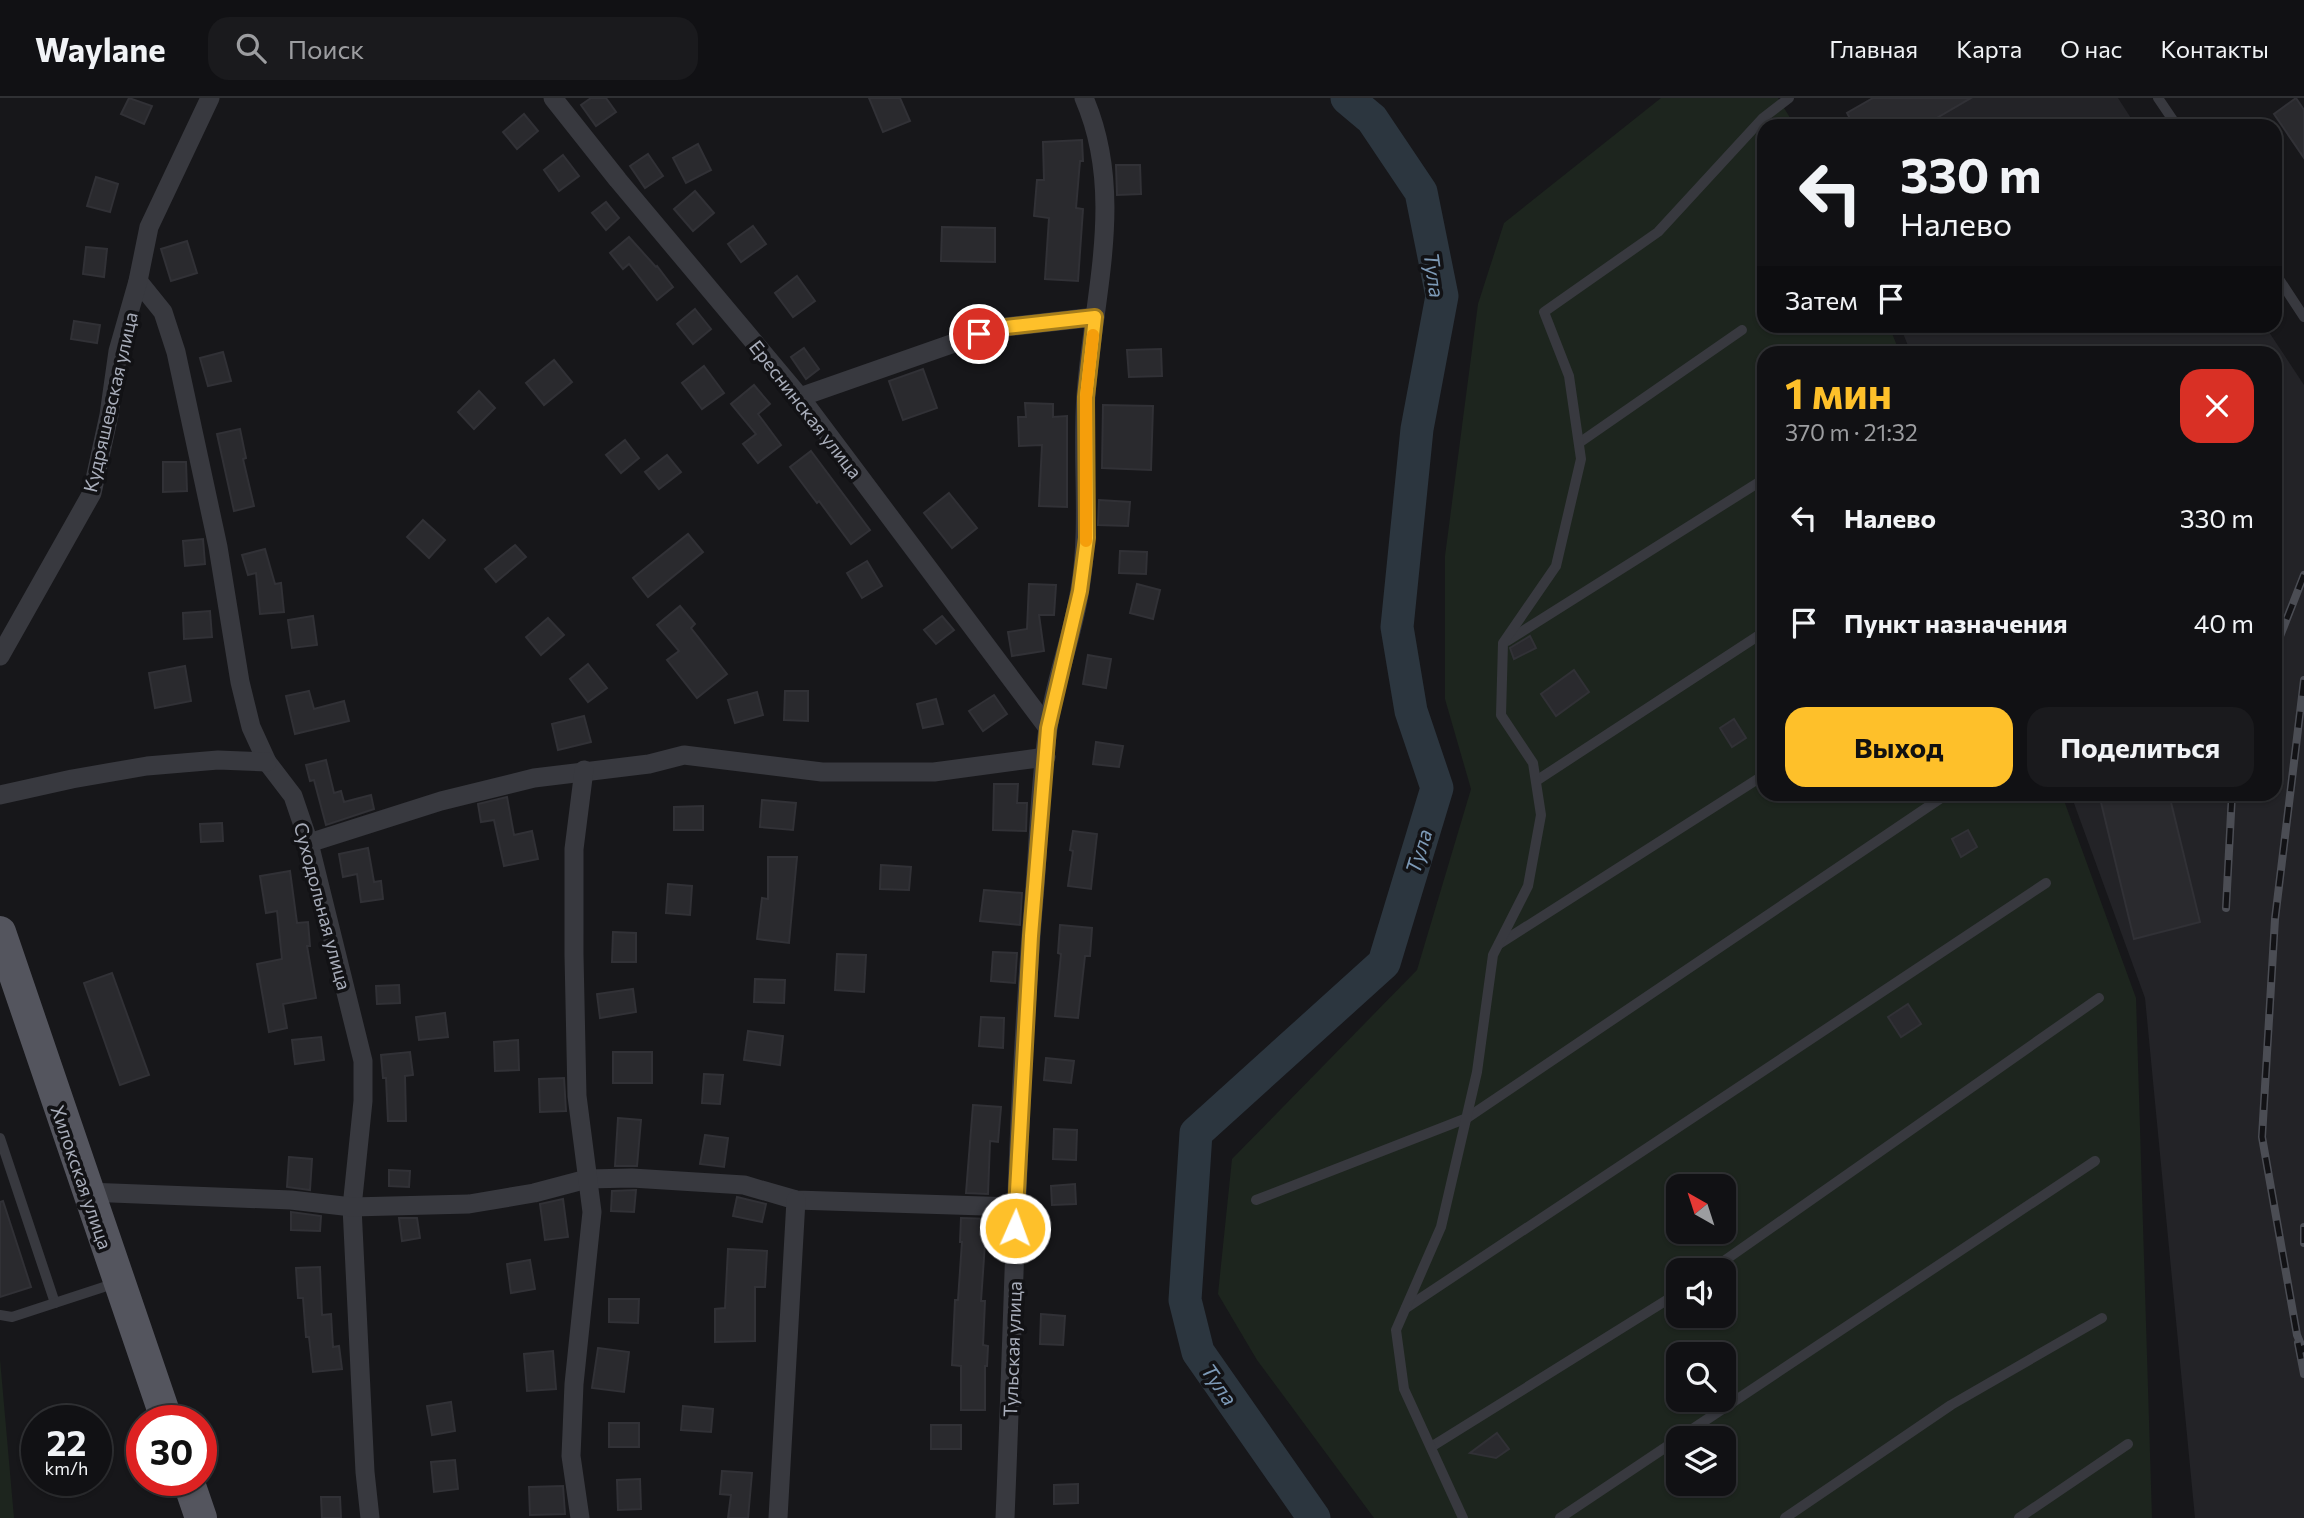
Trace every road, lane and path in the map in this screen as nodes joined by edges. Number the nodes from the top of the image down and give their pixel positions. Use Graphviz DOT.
graph roads {
  1 [pos="210,98"];
  2 [pos="553,98"];
  3 [pos="1084,98"];
  4 [pos="1789,98"];
  5 [pos="2158,98"];
  6 [pos="1762,119"];
  7 [pos="2172,119"];
  8 [pos="1757,125"];
  9 [pos="138,281"];
  10 [pos="2282,284"];
  11 [pos="1095,317"];
  12 [pos="2304,317"];
  13 [pos="1742,330"];
  14 [pos="800,397"];
  15 [pos="1579,443"];
  16 [pos="1757,483"];
  17 [pos="1757,637"];
  18 [pos="1503,643"];
  19 [pos="0,656"];
  20 [pos="1048,728"];
  21 [pos="1046,757"];
  22 [pos="267,762"];
  23 [pos="584,770"];
  24 [pos="1757,779"];
  25 [pos="1536,781"];
  26 [pos="0,795"];
  27 [pos="1937,801"];
  28 [pos="309,843"];
  29 [pos="2046,883"];
  30 [pos="0,932"];
  31 [pos="1497,945"];
  32 [pos="2099,998"];
  33 [pos="1467,1118"];
  34 [pos="0,1138"];
  35 [pos="2095,1161"];
  36 [pos="587,1179"];
  37 [pos="87,1192"];
  38 [pos="796,1200"];
  39 [pos="1256,1200"];
  40 [pos="352,1207"];
  41 [pos="1015,1207"];
  42 [pos="1728,1258"];
  43 [pos="118,1283"];
  44 [pos="1666,1300"];
  45 [pos="55,1303"];
  46 [pos="1406,1308"];
  47 [pos="0,1315"];
  48 [pos="2102,1318"];
  49 [pos="161,1405"];
  50 [pos="1698,1426"];
  51 [pos="2128,1444"];
  52 [pos="1430,1447"];
  53 [pos="1666,1448"];
  54 [pos="193,1496"];
  55 [pos="201,1518"];
  56 [pos="370,1518"];
  57 [pos="580,1518"];
  58 [pos="778,1518"];
  59 [pos="1005,1518"];
  60 [pos="1463,1518"];
  61 [pos="1560,1518"];
  62 [pos="1784,1518"];
  63 [pos="2020,1518"];
  1 -- 9 [label="street, Кудряшевская улица"];
  2 -- 14 [label="street, Ереснинская улица"];
  3 -- 11 [label="street, Тульская улица"];
  4 -- 6 [label="lane"];
  5 -- 7 [label="lane"];
  8 -- 15 [label="lane"];
  9 -- 19 [label="street, Кудряшевская улица"];
  9 -- 22 [label="street, Суходольная улица"];
  10 -- 12 [label="lane"];
  11 -- 14 [label="street"];
  11 -- 20 [label="street, Тульская улица"];
  13 -- 15 [label="lane"];
  14 -- 20 [label="street, Ереснинская улица"];
  15 -- 18 [label="lane"];
  16 -- 18 [label="lane"];
  17 -- 25 [label="lane"];
  18 -- 25 [label="lane"];
  20 -- 21 [label="street, Тульская улица"];
  21 -- 23 [label="street"];
  21 -- 41 [label="street, Тульская улица"];
  22 -- 26 [label="street"];
  22 -- 28 [label="street, Суходольная улица"];
  23 -- 28 [label="street"];
  23 -- 36 [label="street"];
  24 -- 31 [label="lane"];
  25 -- 31 [label="lane"];
  27 -- 33 [label="lane"];
  28 -- 40 [label="street, Суходольная улица"];
  29 -- 46 [label="lane"];
  30 -- 37 [label="main road, Хилокская улица"];
  31 -- 33 [label="lane"];
  32 -- 42 [label="lane"];
  33 -- 39 [label="lane"];
  33 -- 46 [label="lane"];
  34 -- 45 [label="lane"];
  35 -- 50 [label="lane"];
  36 -- 38 [label="street"];
  36 -- 40 [label="street"];
  36 -- 57 [label="street"];
  37 -- 40 [label="street"];
  37 -- 43 [label="main road, Хилокская улица"];
  38 -- 41 [label="street"];
  38 -- 58 [label="street"];
  40 -- 56 [label="street, Суходольная улица"];
  41 -- 59 [label="street, Тульская улица"];
  43 -- 45 [label="lane"];
  43 -- 49 [label="main road, Хилокская улица"];
  44 -- 52 [label="lane"];
  45 -- 47 [label="lane"];
  46 -- 52 [label="lane"];
  48 -- 62 [label="lane"];
  51 -- 63 [label="lane"];
  52 -- 60 [label="lane"];
  53 -- 61 [label="lane"];
  54 -- 55 [label="main road"];
}
